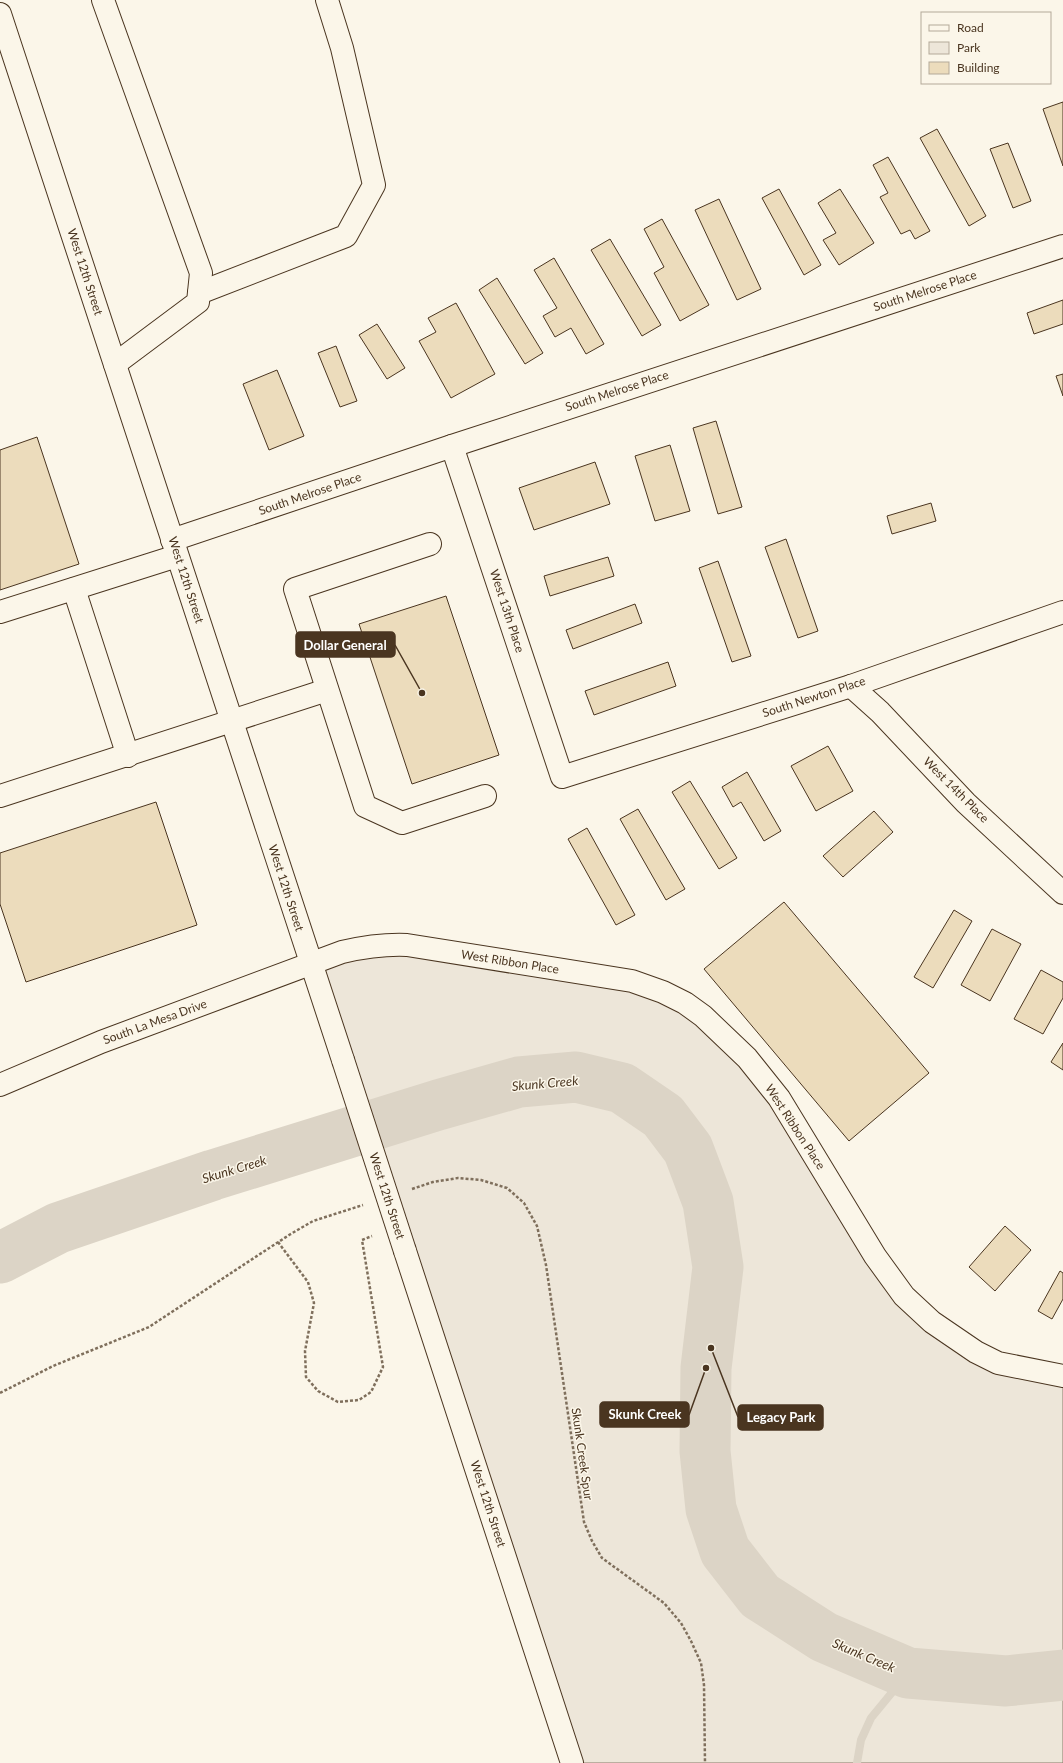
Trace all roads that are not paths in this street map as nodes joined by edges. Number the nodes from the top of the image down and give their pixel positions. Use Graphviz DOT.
graph roads {
  1 [pos="103,0"];
  2 [pos="327,0"];
  3 [pos="0,14"];
  4 [pos="1063,246"];
  5 [pos="199,293"];
  6 [pos="115,364"];
  7 [pos="452,446"];
  8 [pos="430,544"];
  9 [pos="175,548"];
  10 [pos="74,589"];
  11 [pos="0,612"];
  12 [pos="1063,612"];
  13 [pos="851,686"];
  14 [pos="327,690"];
  15 [pos="231,720"];
  16 [pos="128,756"];
  17 [pos="562,777"];
  18 [pos="0,796"];
  19 [pos="485,796"];
  20 [pos="1063,893"];
  21 [pos="311,964"];
  22 [pos="0,1085"];
  23 [pos="1063,1376"];
  24 [pos="572,1763"];
  1 -- 5 [label="street"];
  2 -- 5 [label="street"];
  3 -- 6 [label="street, West 12th Street"];
  4 -- 7 [label="street, South Melrose Place"];
  5 -- 6 [label="street"];
  6 -- 9 [label="street, West 12th Street"];
  7 -- 9 [label="street, South Melrose Place"];
  7 -- 17 [label="street, West 13th Place"];
  8 -- 14 [label="street"];
  9 -- 10 [label="street, South Melrose Place"];
  9 -- 15 [label="street, West 12th Street"];
  10 -- 11 [label="street, South Melrose Place"];
  10 -- 16 [label="street"];
  12 -- 13 [label="street, South Newton Place"];
  13 -- 17 [label="street, South Newton Place"];
  13 -- 20 [label="street, West 14th Place"];
  14 -- 15 [label="street"];
  14 -- 19 [label="street"];
  15 -- 16 [label="street"];
  15 -- 21 [label="street, West 12th Street"];
  16 -- 18 [label="street"];
  21 -- 22 [label="street, South La Mesa Drive"];
  21 -- 23 [label="street, West Ribbon Place"];
  21 -- 24 [label="street, West 12th Street, bridge"];
}
